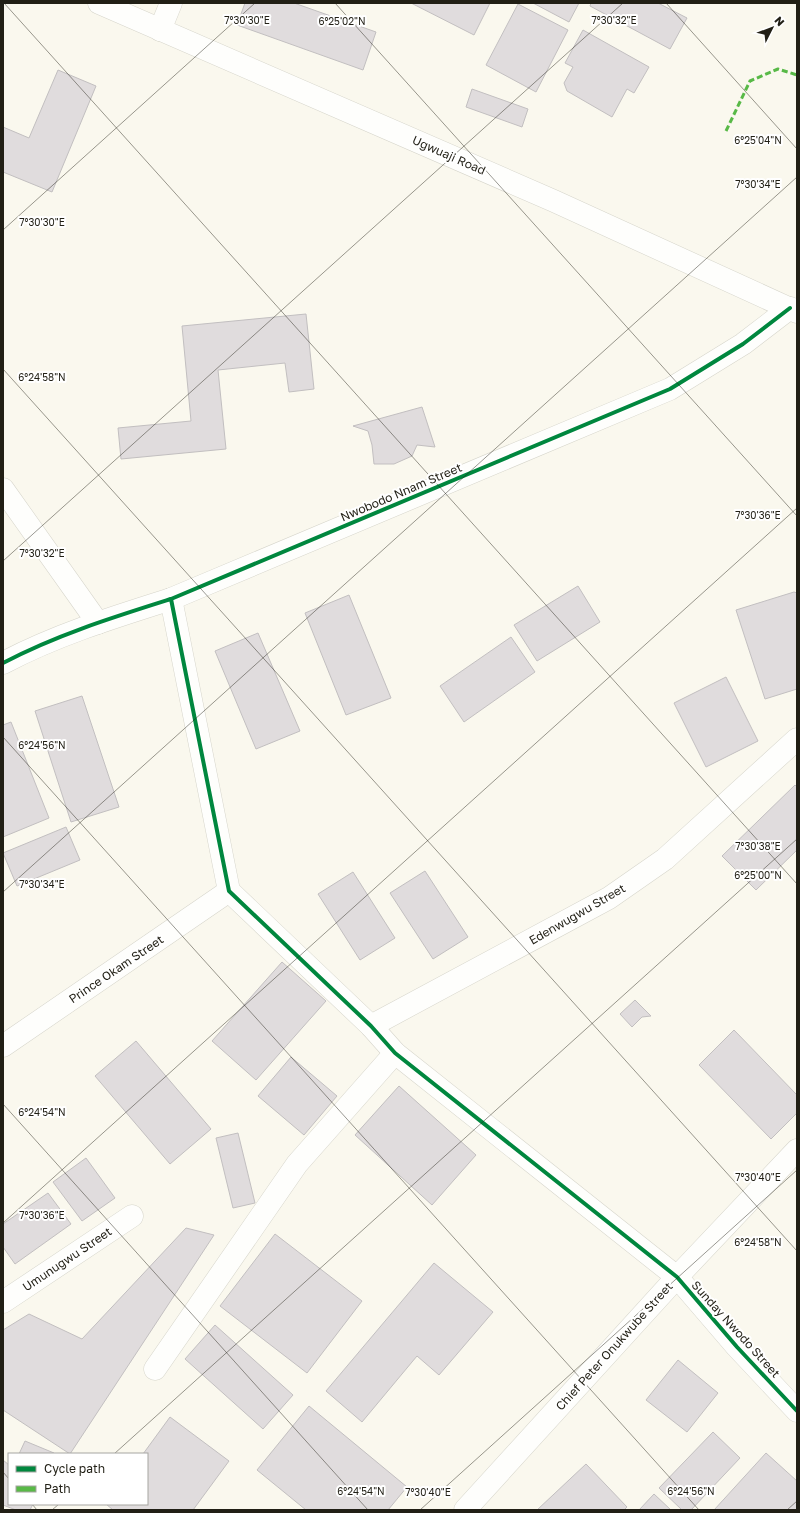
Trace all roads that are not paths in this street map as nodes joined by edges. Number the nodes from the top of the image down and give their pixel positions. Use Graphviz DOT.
graph roads {
  1 [pos="99,3"];
  2 [pos="171,3"];
  3 [pos="160,30"];
  4 [pos="794,310"];
  5 [pos="3,489"];
  6 [pos="171,599"];
  7 [pos="98,623"];
  8 [pos="3,663"];
  9 [pos="797,739"];
  10 [pos="229,891"];
  11 [pos="370,1026"];
  12 [pos="3,1046"];
  13 [pos="395,1053"];
  14 [pos="797,1150"];
  15 [pos="132,1216"];
  16 [pos="677,1277"];
  17 [pos="3,1302"];
  18 [pos="155,1369"];
  19 [pos="797,1411"];
  20 [pos="465,1510"];
  1 -- 3 [label="street, Ugwuaji Road"];
  2 -- 3 [label="street"];
  3 -- 4 [label="street, Ugwuaji Road"];
  4 -- 6 [label="street, Nwobodo Nnam Street"];
  5 -- 7 [label="street"];
  6 -- 7 [label="street, Nwobodo Nnam Street"];
  6 -- 10 [label="street"];
  7 -- 8 [label="street, Nwobodo Nnam Street"];
  9 -- 11 [label="street, Edenwugwu Street"];
  10 -- 11 [label="street, Sunday Nwodo Street"];
  10 -- 12 [label="street, Prince Okam Street"];
  11 -- 13 [label="street, Sunday Nwodo Street"];
  13 -- 16 [label="street, Sunday Nwodo Street"];
  13 -- 18 [label="street"];
  14 -- 16 [label="street, Chief Peter Onukwube Street"];
  15 -- 17 [label="street, Umunugwu Street"];
  16 -- 19 [label="street, Sunday Nwodo Street"];
  16 -- 20 [label="street, Chief Peter Onukwube Street"];
}
